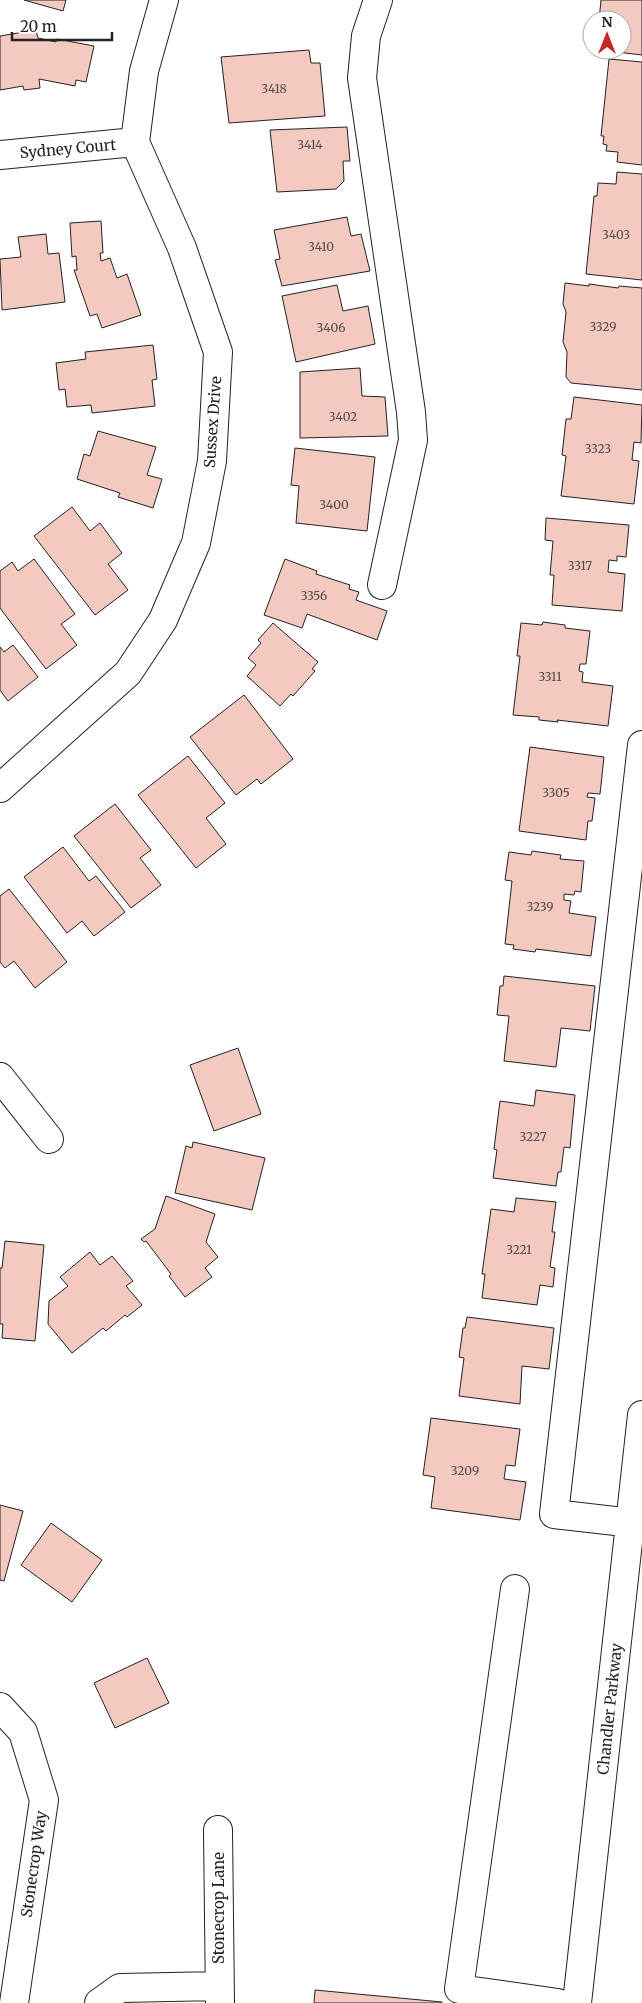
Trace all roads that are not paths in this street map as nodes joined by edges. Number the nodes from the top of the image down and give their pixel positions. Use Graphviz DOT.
graph roads {
  1 [pos="164,0"];
  2 [pos="378,0"];
  3 [pos="135,142"];
  4 [pos="0,155"];
  5 [pos="382,586"];
  6 [pos="642,745"];
  7 [pos="0,788"];
  8 [pos="0,1077"];
  9 [pos="49,1139"];
  10 [pos="642,1416"];
  11 [pos="636,1523"];
  12 [pos="515,1589"];
  13 [pos="0,1707"];
  14 [pos="218,1830"];
  15 [pos="220,1994"];
  16 [pos="458,1996"];
  17 [pos="14,2003"];
  18 [pos="99,2003"];
  19 [pos="558,2003"];
  20 [pos="578,2003"];
  1 -- 3 [label="street"];
  2 -- 5 [label="street"];
  3 -- 4 [label="street, Sydney Court"];
  3 -- 7 [label="street, Sussex Drive"];
  6 -- 11 [label="street"];
  8 -- 9 [label="street"];
  10 -- 11 [label="street, Chandler Parkway"];
  11 -- 20 [label="street, Chandler Parkway"];
  12 -- 16 [label="street"];
  13 -- 17 [label="street, Stonecrop Way"];
  14 -- 15 [label="street, Stonecrop Lane"];
  15 -- 18 [label="street, Stonecrop Lane"];
  16 -- 19 [label="street"];
}
